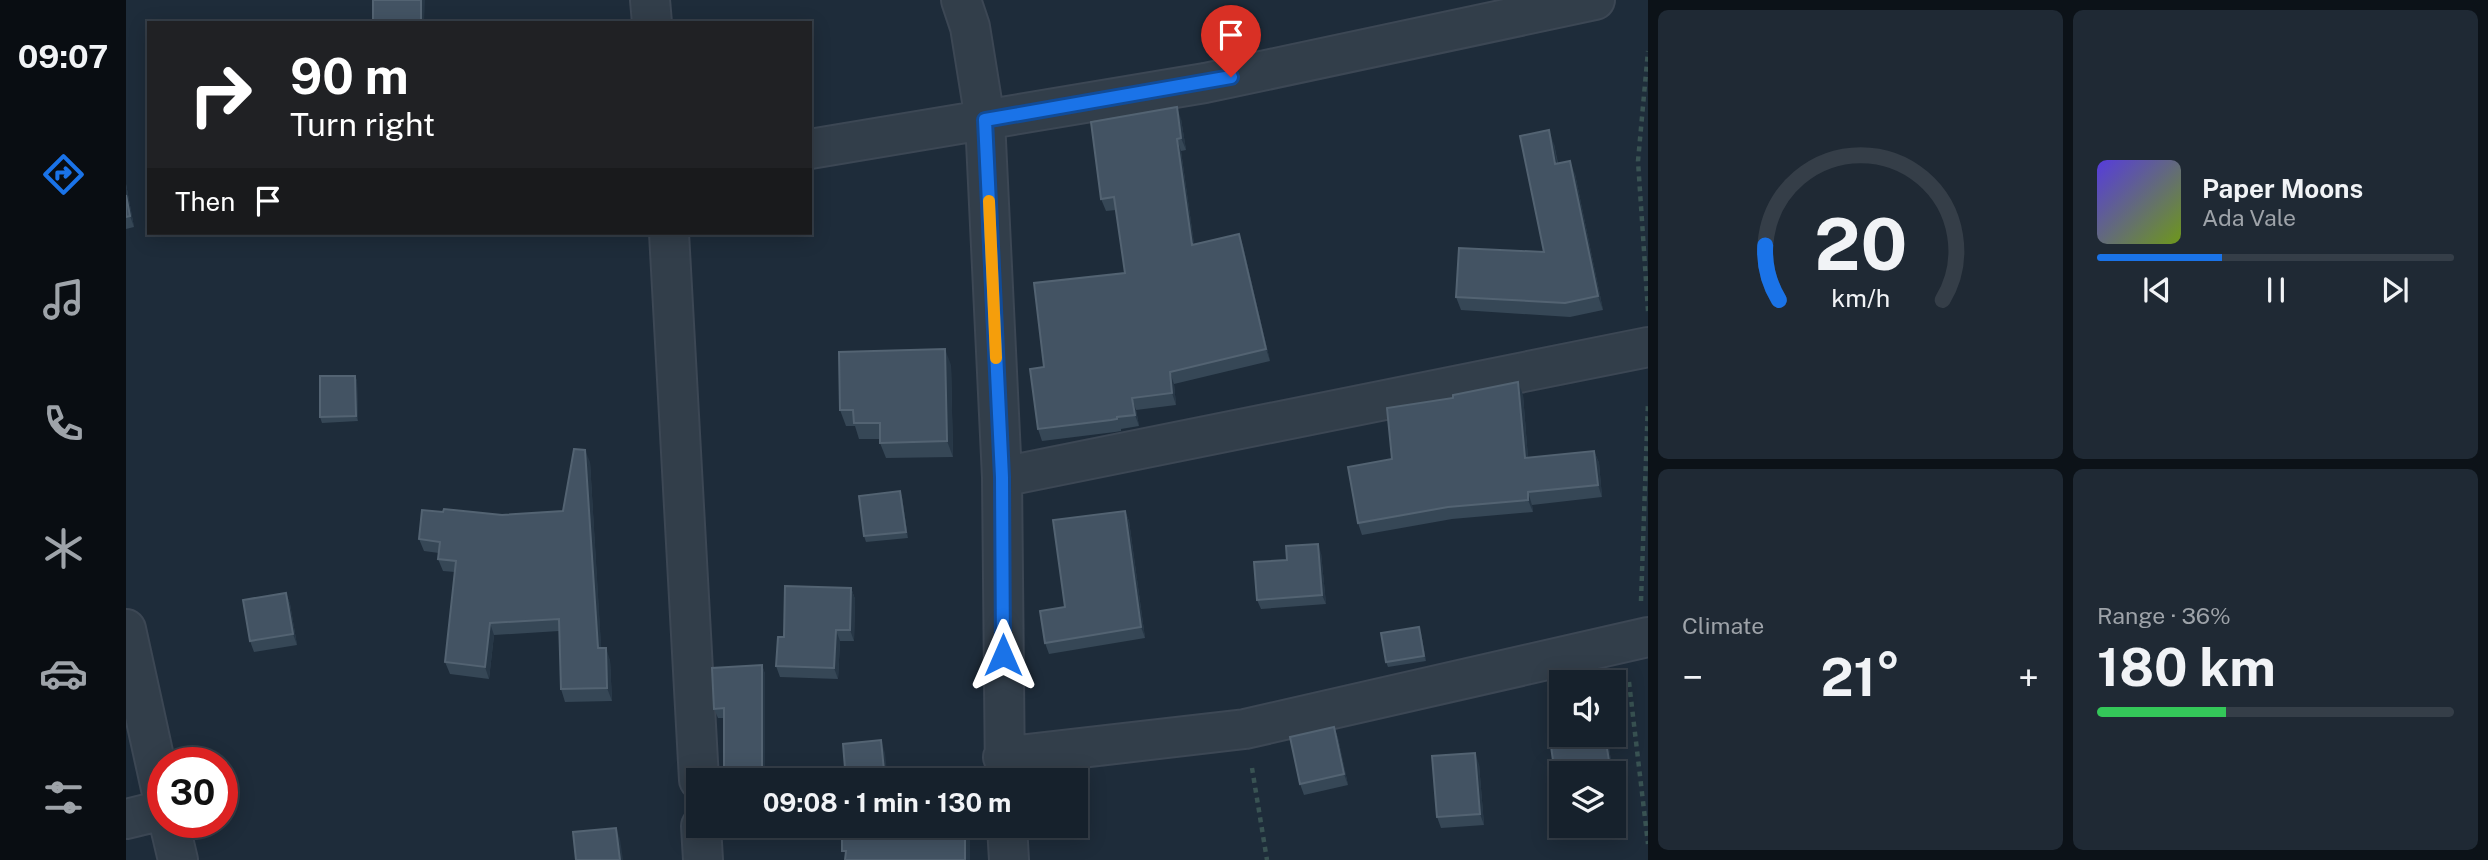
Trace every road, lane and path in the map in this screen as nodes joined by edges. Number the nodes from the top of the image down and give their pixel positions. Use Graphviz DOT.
graph roads {
  1 [pos="650,0"];
  2 [pos="961,0"];
  3 [pos="1595,0"];
  4 [pos="652,21"];
  5 [pos="1648,51"];
  6 [pos="985,120"];
  7 [pos="812,149"];
  8 [pos="669,235"];
  9 [pos="1648,316"];
  10 [pos="1648,347"];
  11 [pos="1002,477"];
  12 [pos="126,629"];
  13 [pos="1648,637"];
  14 [pos="1245,729"];
  15 [pos="152,747"];
  16 [pos="698,768"];
  17 [pos="1004,768"];
  18 [pos="1010,768"];
  19 [pos="147,814"];
  20 [pos="126,819"];
  21 [pos="173,838"];
  22 [pos="702,838"];
  23 [pos="1008,838"];
  24 [pos="178,860"];
  25 [pos="703,860"];
  26 [pos="1009,860"];
  27 [pos="1267,860"];
  1 -- 4 [label="street"];
  2 -- 6 [label="street"];
  3 -- 6 [label="street"];
  5 -- 9 [label="path"];
  6 -- 7 [label="street"];
  6 -- 11 [label="street"];
  8 -- 16 [label="street"];
  10 -- 11 [label="street"];
  11 -- 17 [label="street"];
  12 -- 15 [label="street"];
  13 -- 14 [label="street"];
  14 -- 18 [label="street"];
  14 -- 27 [label="path"];
  19 -- 20 [label="street"];
  21 -- 24 [label="street"];
  22 -- 25 [label="street"];
  23 -- 26 [label="street"];
}
